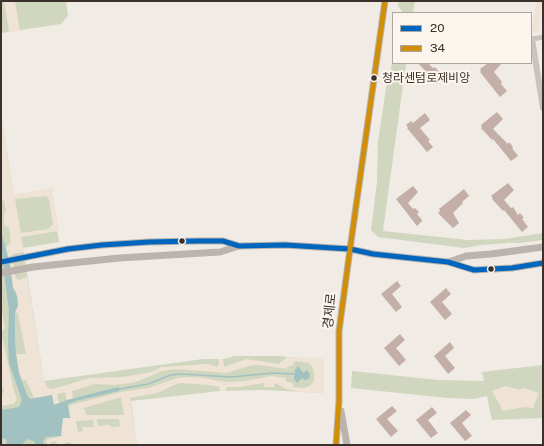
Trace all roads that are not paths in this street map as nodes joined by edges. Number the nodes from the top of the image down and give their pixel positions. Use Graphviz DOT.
graph roads {
  1 [pos="385,1"];
  2 [pos="543,37"];
  3 [pos="532,39"];
  4 [pos="543,108"];
  5 [pos="239,246"];
  6 [pos="543,247"];
  7 [pos="350,249"];
  8 [pos="1,262"];
  9 [pos="448,262"];
  10 [pos="543,263"];
  11 [pos="1,272"];
  12 [pos="339,401"];
  13 [pos="336,445"];
  14 [pos="347,445"];
  1 -- 7 [label="main road, 경제로"];
  2 -- 3 [label="street"];
  3 -- 4 [label="street"];
  5 -- 7 [label="main road"];
  5 -- 8 [label="main road"];
  5 -- 11 [label="main road"];
  6 -- 9 [label="main road"];
  7 -- 9 [label="main road"];
  7 -- 12 [label="main road, 경제로"];
  9 -- 10 [label="main road"];
  12 -- 13 [label="main road, 경제로"];
  12 -- 14 [label="main road, 경제로"];
}
